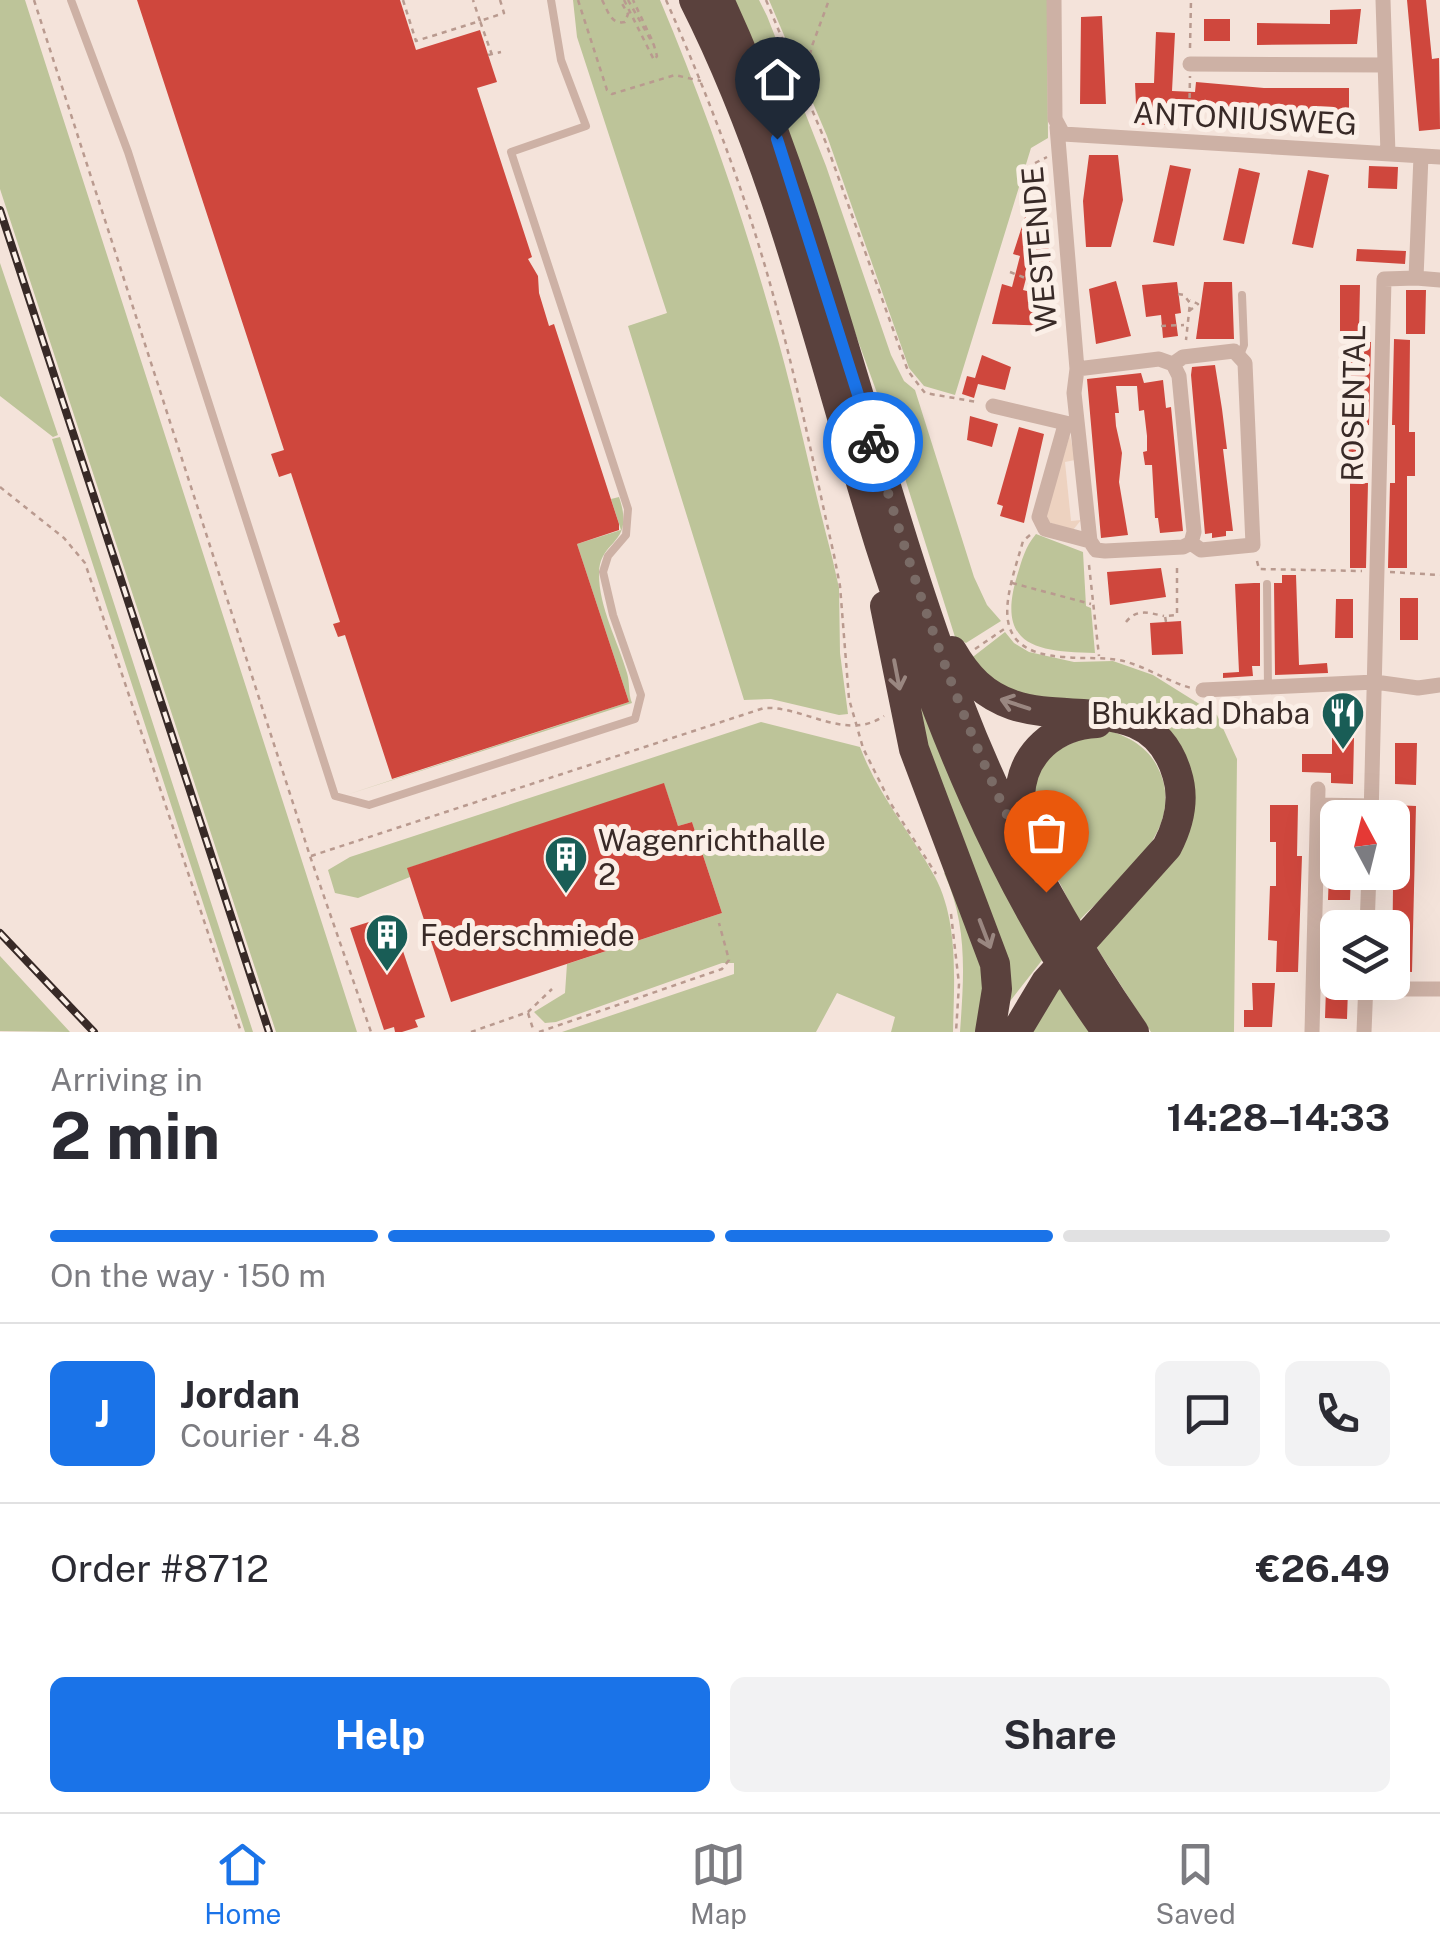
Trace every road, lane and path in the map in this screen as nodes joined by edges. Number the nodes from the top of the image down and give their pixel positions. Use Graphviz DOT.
graph roads {
  1 [pos="34,0"];
  2 [pos="71,0"];
  3 [pos="402,0"];
  4 [pos="473,0"];
  5 [pos="500,0"];
  6 [pos="551,0"];
  7 [pos="578,0"];
  8 [pos="602,0"];
  9 [pos="626,0"];
  10 [pos="666,0"];
  11 [pos="694,0"];
  12 [pos="719,0"];
  13 [pos="766,0"];
  14 [pos="830,0"];
  15 [pos="1054,0"];
  16 [pos="1382,0"];
  17 [pos="480,21"];
  18 [pos="427,37"];
  19 [pos="416,41"];
  20 [pos="430,46"];
  21 [pos="415,48"];
  22 [pos="501,52"];
  23 [pos="1190,64"];
  24 [pos="1384,65"];
  25 [pos="701,81"];
  26 [pos="802,85"];
  27 [pos="1056,122"];
  28 [pos="1388,154"];
  29 [pos="1421,156"];
  30 [pos="1440,157"];
  31 [pos="1028,198"];
  32 [pos="1062,200"];
  33 [pos="1028,271"];
  34 [pos="1010,272"];
  35 [pos="1416,278"];
  36 [pos="1070,280"];
  37 [pos="1440,280"];
  38 [pos="1033,282"];
  39 [pos="1030,292"];
  40 [pos="1178,294"];
  41 [pos="1242,295"];
  42 [pos="1189,300"];
  43 [pos="1189,312"];
  44 [pos="1161,326"];
  45 [pos="1186,326"];
  46 [pos="1189,356"];
  47 [pos="1240,357"];
  48 [pos="1173,364"];
  49 [pos="1077,368"];
  50 [pos="993,406"];
  51 [pos="1071,425"];
  52 [pos="0,487"];
  53 [pos="1042,524"];
  54 [pos="880,544"];
  55 [pos="1093,545"];
  56 [pos="1183,545"];
  57 [pos="1253,545"];
  58 [pos="1377,571"];
  59 [pos="1440,575"];
  60 [pos="1011,583"];
  61 [pos="1267,584"];
  62 [pos="920,591"];
  63 [pos="1094,604"];
  64 [pos="1126,622"];
  65 [pos="1007,627"];
  66 [pos="988,640"];
  67 [pos="1099,658"];
  68 [pos="1375,682"];
  69 [pos="1440,685"];
  70 [pos="1268,688"];
  71 [pos="1203,690"];
  72 [pos="879,720"];
  73 [pos="857,725"];
  74 [pos="1329,800"];
  75 [pos="1371,800"];
  76 [pos="310,856"];
  77 [pos="1028,859"];
  78 [pos="941,884"];
  79 [pos="950,907"];
  80 [pos="719,923"];
  81 [pos="1091,926"];
  82 [pos="1044,977"];
  83 [pos="1410,988"];
  84 [pos="552,989"];
  85 [pos="1440,989"];
  86 [pos="1365,1000"];
  87 [pos="528,1012"];
  88 [pos="241,1032"];
  89 [pos="372,1032"];
  90 [pos="471,1032"];
  91 [pos="536,1032"];
  92 [pos="956,1032"];
  93 [pos="994,1032"];
  94 [pos="1016,1032"];
  95 [pos="1107,1032"];
  96 [pos="1134,1032"];
  97 [pos="1312,1032"];
  98 [pos="1364,1032"];
  1 -- 76 [label="path"];
  2 -- 6 [label="lane"];
  3 -- 19 [label="path"];
  4 -- 17 [label="path"];
  5 -- 17 [label="path"];
  7 -- 25 [label="path"];
  8 -- 9 [label="path"];
  9 -- 9 [label="path"];
  10 -- 25 [label="path"];
  11 -- 54 [label="highway"];
  12 -- 62 [label="highway"];
  13 -- 26 [label="path"];
  14 -- 26 [label="path"];
  15 -- 27 [label="street, WESTENDE"];
  16 -- 24 [label="street"];
  17 -- 18 [label="path"];
  17 -- 22 [label="path"];
  18 -- 19 [label="path"];
  18 -- 20 [label="path"];
  19 -- 21 [label="path"];
  23 -- 24 [label="street"];
  24 -- 28 [label="street"];
  25 -- 73 [label="path"];
  26 -- 50 [label="path"];
  27 -- 28 [label="street, ANTONIUSWEG"];
  27 -- 32 [label="street, WESTENDE"];
  28 -- 29 [label="street, ANTONIUSWEG"];
  29 -- 30 [label="street, ANTONIUSWEG"];
  29 -- 35 [label="street"];
  31 -- 32 [label="path"];
  32 -- 36 [label="street, WESTENDE"];
  33 -- 38 [label="path"];
  34 -- 38 [label="path"];
  35 -- 37 [label="street"];
  35 -- 58 [label="street, ROSENTAL"];
  36 -- 38 [label="path"];
  36 -- 49 [label="street, WESTENDE"];
  38 -- 39 [label="path"];
  40 -- 42 [label="path"];
  41 -- 47 [label="lane"];
  42 -- 43 [label="path"];
  42 -- 43 [label="path"];
  43 -- 45 [label="path"];
  44 -- 45 [label="path"];
  45 -- 46 [label="path"];
  46 -- 47 [label="street, WESTENDE"];
  46 -- 48 [label="street, WESTENDE"];
  47 -- 57 [label="street"];
  48 -- 49 [label="street, WESTENDE"];
  48 -- 56 [label="street"];
  49 -- 51 [label="street, WESTENDE"];
  50 -- 51 [label="street"];
  51 -- 53 [label="street, WESTENDE"];
  51 -- 55 [label="street, WESTENDE"];
  52 -- 88 [label="path"];
  53 -- 55 [label="street"];
  53 -- 60 [label="path"];
  54 -- 93 [label="highway, one-way"];
  54 -- 95 [label="highway"];
  55 -- 56 [label="street"];
  55 -- 63 [label="path"];
  56 -- 57 [label="street"];
  56 -- 64 [label="path"];
  57 -- 58 [label="path"];
  58 -- 59 [label="path"];
  58 -- 68 [label="street, ROSENTAL"];
  60 -- 63 [label="path"];
  60 -- 65 [label="path"];
  61 -- 70 [label="lane"];
  62 -- 77 [label="highway"];
  81 -- 62 [label="highway, one-way"];
  63 -- 67 [label="path"];
  65 -- 66 [label="path"];
  65 -- 67 [label="path"];
  67 -- 71 [label="path"];
  68 -- 69 [label="street"];
  68 -- 70 [label="street"];
  68 -- 75 [label="street, ROSENTAL"];
  70 -- 71 [label="street"];
  72 -- 73 [label="path"];
  73 -- 76 [label="path"];
  73 -- 78 [label="path"];
  74 -- 97 [label="street"];
  76 -- 89 [label="path"];
  77 -- 81 [label="highway"];
  77 -- 96 [label="highway"];
  79 -- 92 [label="path"];
  80 -- 91 [label="path"];
  81 -- 82 [label="highway"];
  82 -- 93 [label="highway"];
  82 -- 94 [label="highway"];
  83 -- 85 [label="street"];
  84 -- 87 [label="path"];
  86 -- 98 [label="street"];
  87 -- 90 [label="path"];
  87 -- 91 [label="path"];
}
